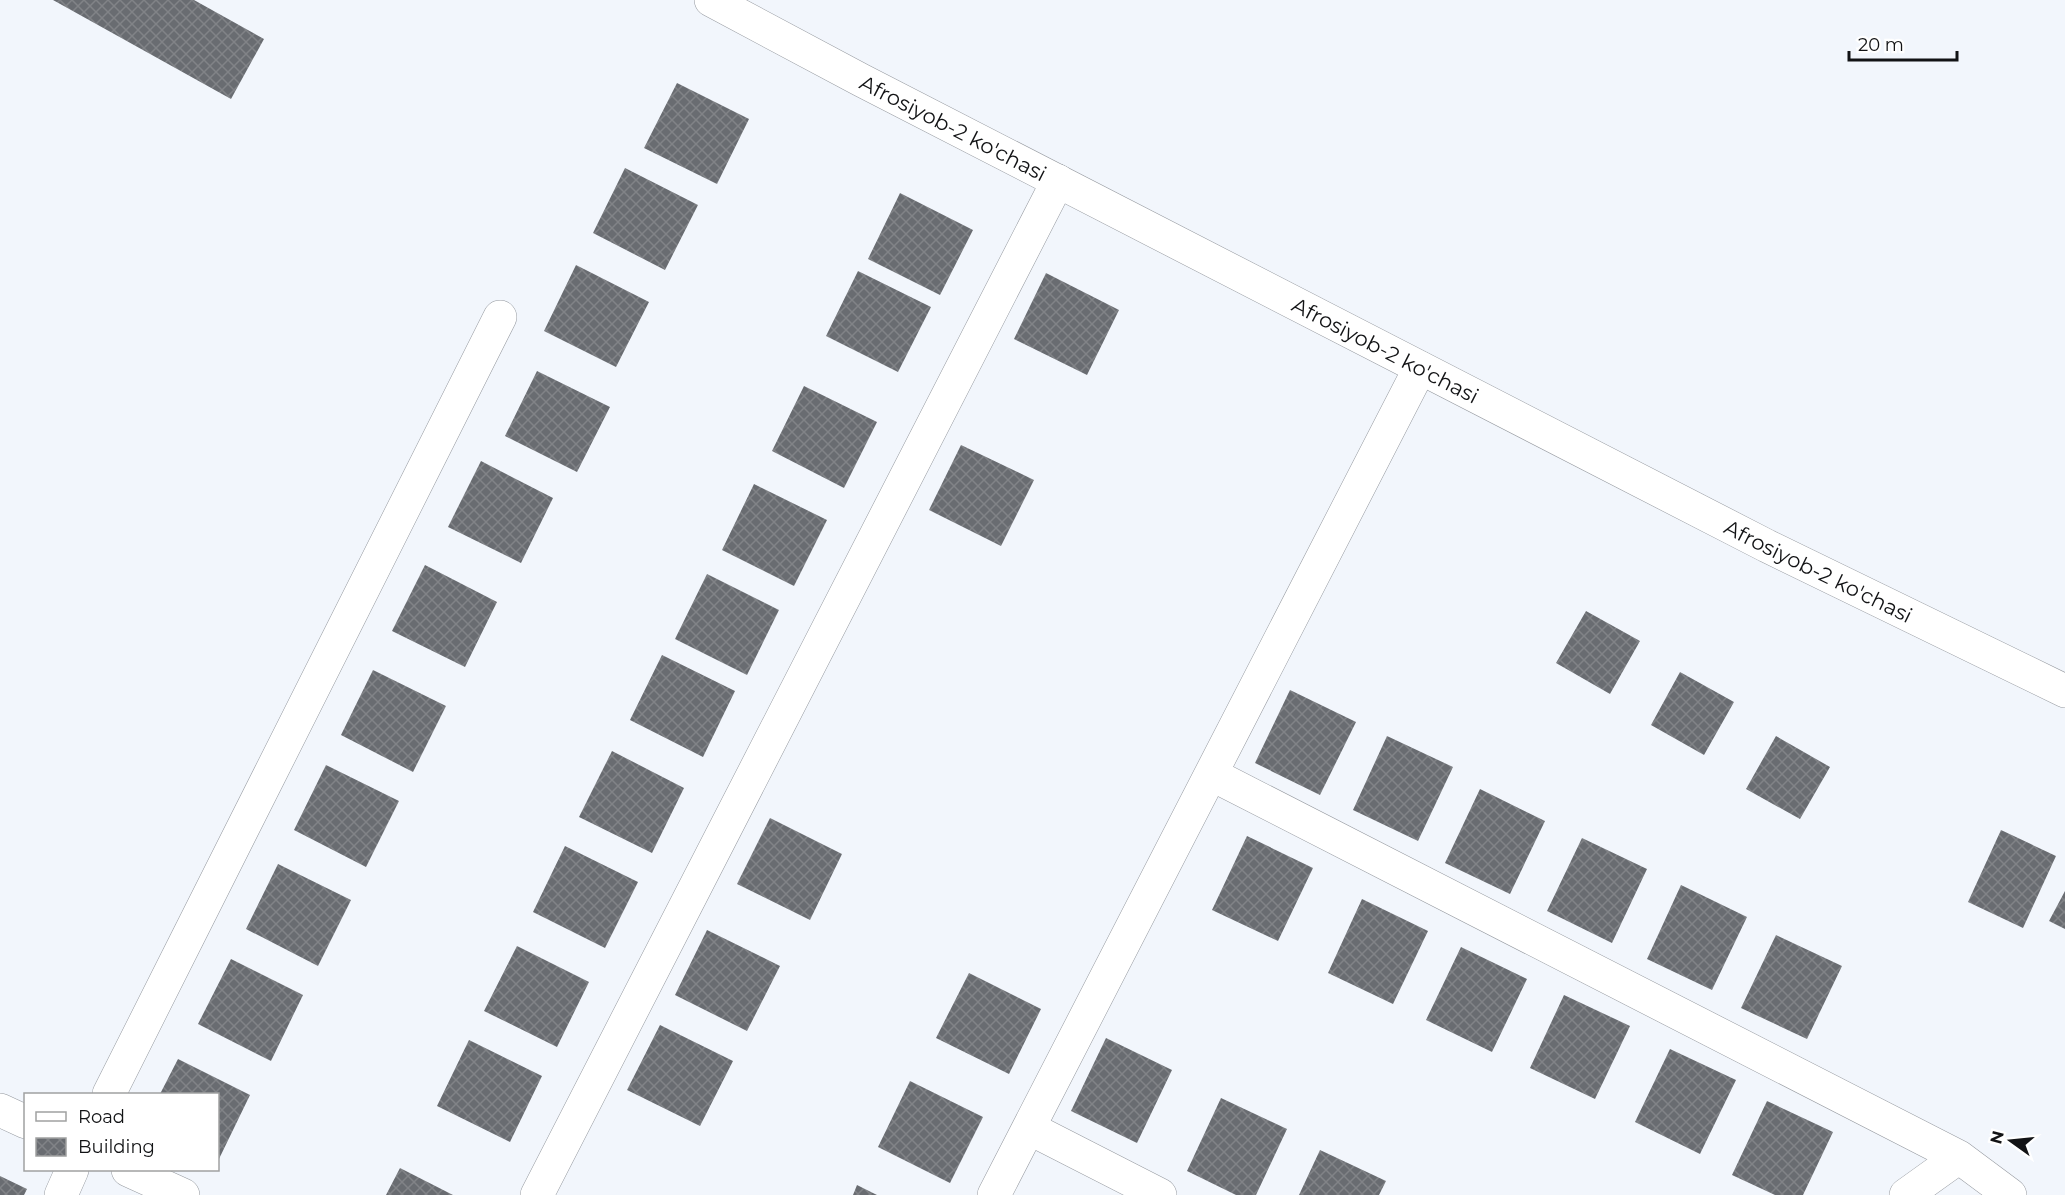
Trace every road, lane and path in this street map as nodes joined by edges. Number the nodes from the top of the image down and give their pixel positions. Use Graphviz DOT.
graph roads {
  1 [pos="711,0"];
  2 [pos="1058,181"];
  3 [pos="500,317"];
  4 [pos="1420,368"];
  5 [pos="2065,691"];
  6 [pos="1211,774"];
  7 [pos="110,1093"];
  8 [pos="0,1110"];
  9 [pos="24,1121"];
  10 [pos="1029,1128"];
  11 [pos="1959,1156"];
  12 [pos="72,1171"];
  13 [pos="130,1171"];
  14 [pos="61,1195"];
  15 [pos="183,1195"];
  16 [pos="537,1195"];
  17 [pos="994,1195"];
  18 [pos="1160,1195"];
  19 [pos="1906,1195"];
  20 [pos="2010,1195"];
  1 -- 2 [label="street, Afrosiyob-2 ko'chasi"];
  2 -- 4 [label="street, Afrosiyob-2 ko'chasi"];
  2 -- 16 [label="street"];
  3 -- 7 [label="street"];
  4 -- 5 [label="street, Afrosiyob-2 ko'chasi"];
  4 -- 6 [label="street"];
  6 -- 10 [label="street"];
  6 -- 11 [label="street"];
  8 -- 9 [label="street"];
  10 -- 17 [label="street"];
  10 -- 18 [label="street"];
  11 -- 19 [label="street"];
  11 -- 20 [label="street"];
  12 -- 14 [label="street"];
  13 -- 15 [label="street"];
}
